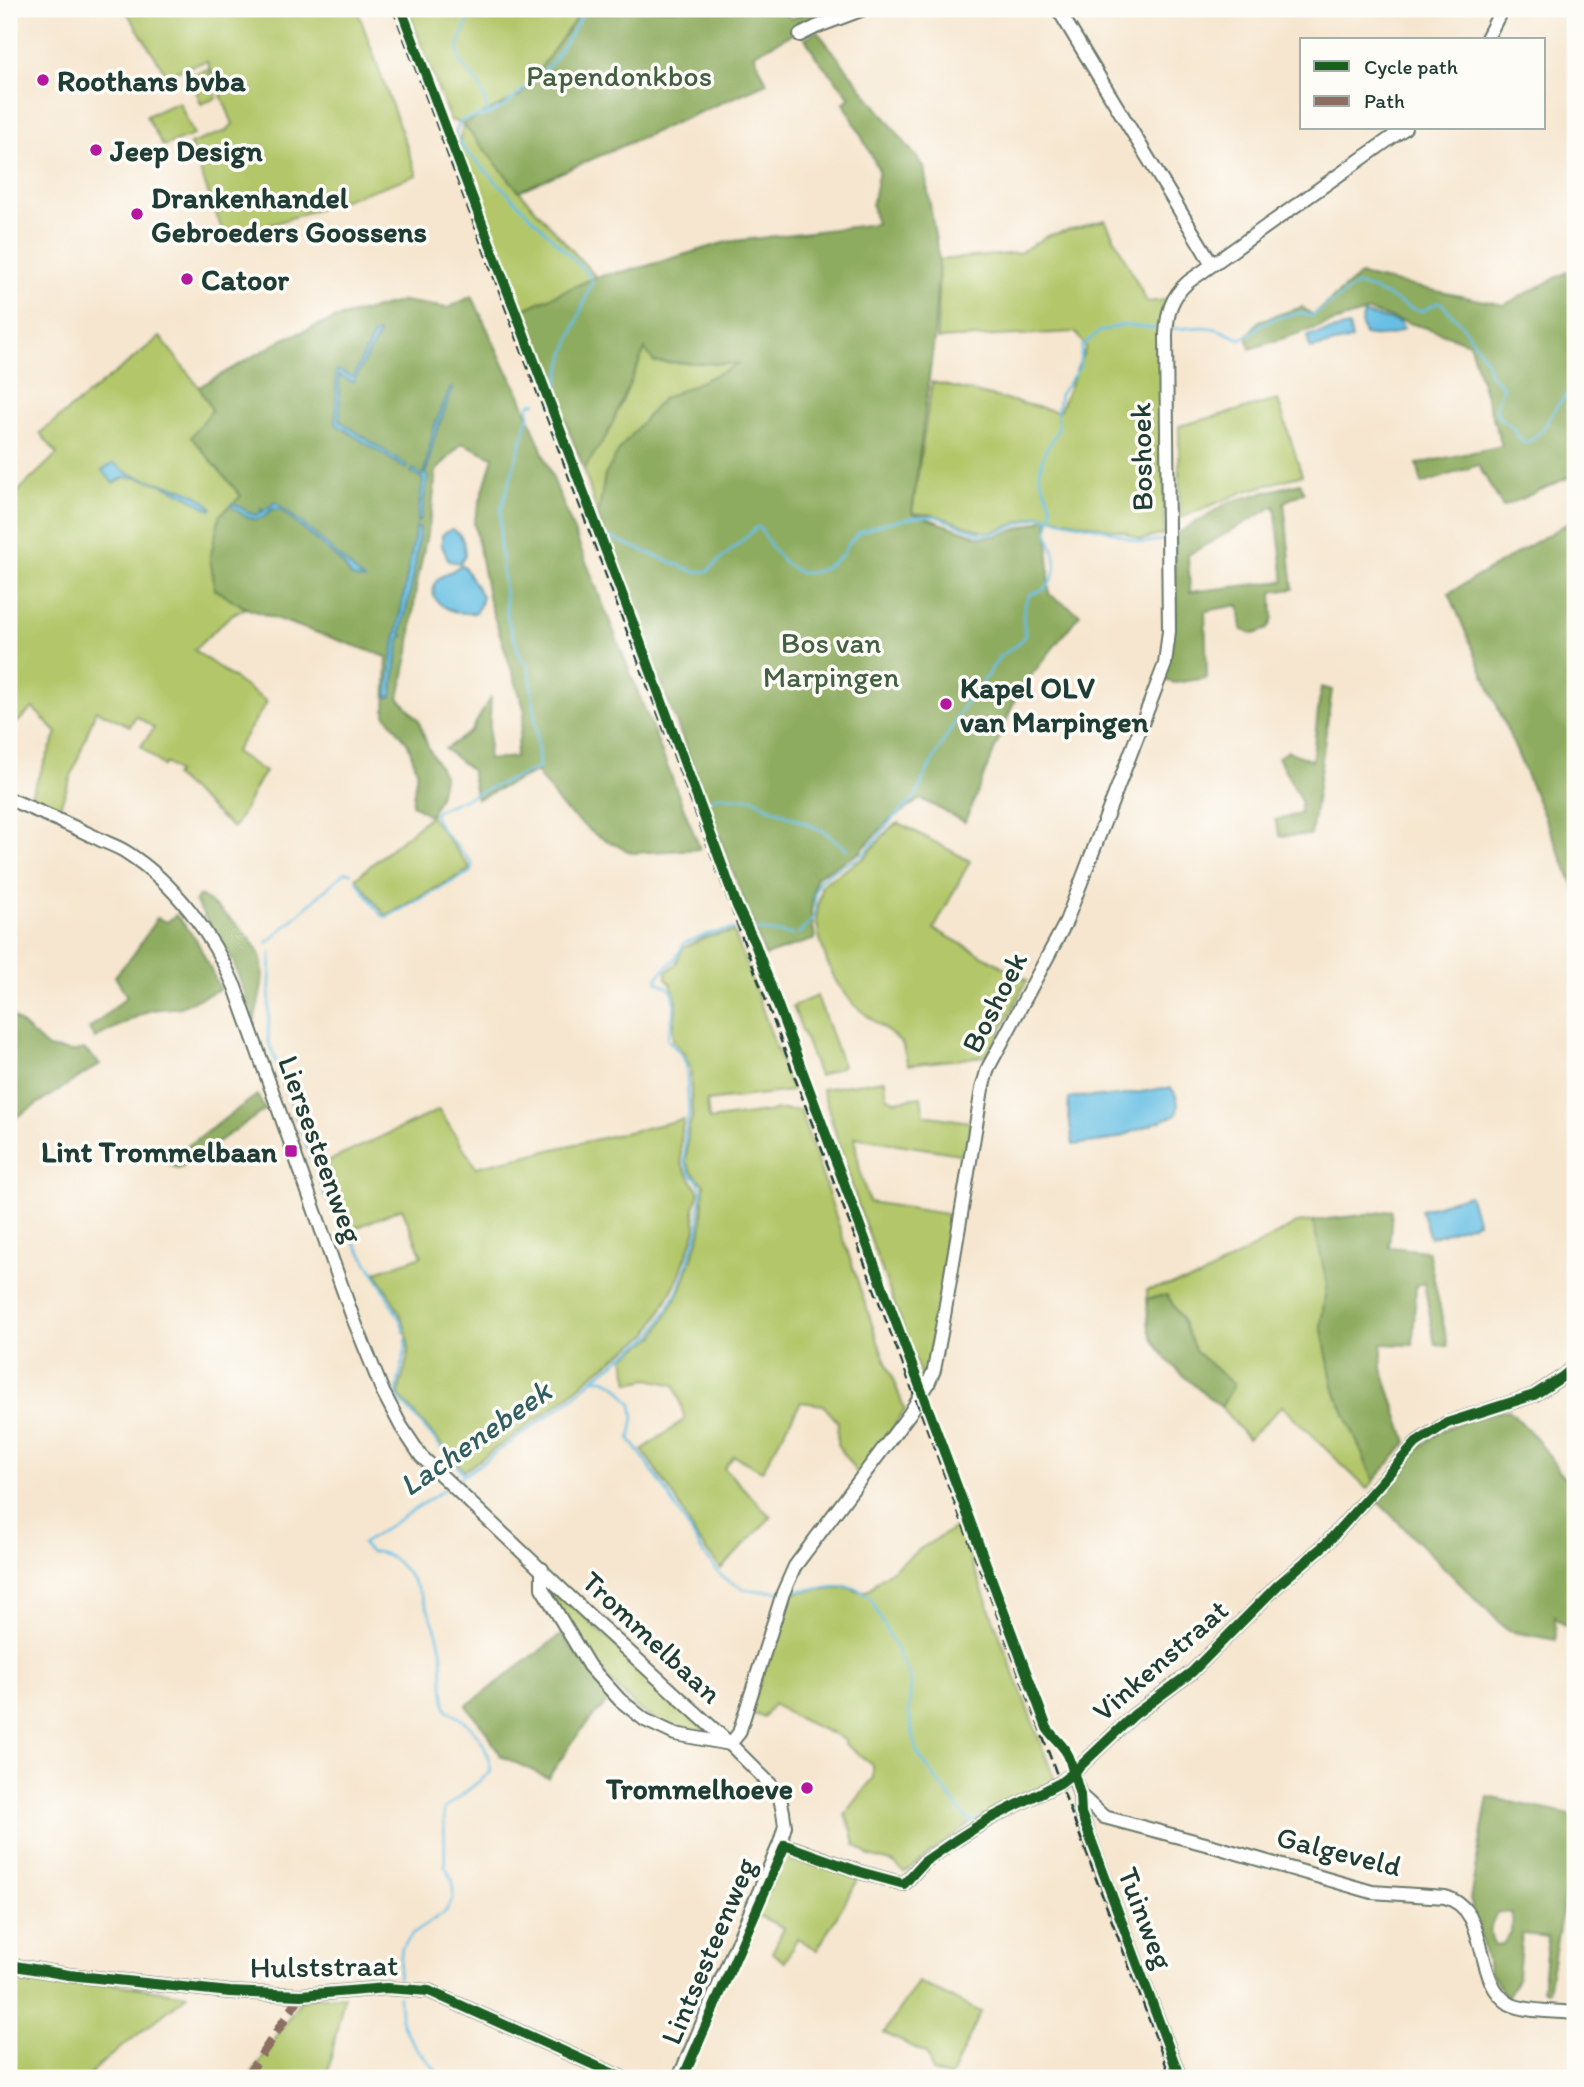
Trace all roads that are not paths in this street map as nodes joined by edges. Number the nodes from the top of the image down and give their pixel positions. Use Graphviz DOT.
graph roads {
  1 [pos="864,9"];
  2 [pos="1058,9"];
  3 [pos="1502,9"];
  4 [pos="800,35"];
  5 [pos="1487,38"];
  6 [pos="1402,130"];
  7 [pos="1212,264"];
  8 [pos="9,799"];
  9 [pos="1575,1366"];
  10 [pos="541,1568"];
  11 [pos="730,1744"];
  12 [pos="1073,1773"];
  13 [pos="1080,1795"];
  14 [pos="780,1843"];
  15 [pos="9,1965"];
  16 [pos="1575,2013"];
  17 [pos="623,2078"];
  18 [pos="679,2078"];
  19 [pos="1180,2078"];
  1 -- 4 [label="street"];
  2 -- 7 [label="street"];
  3 -- 5 [label="street"];
  6 -- 7 [label="street, Boshoek"];
  7 -- 11 [label="street, Boshoek"];
  8 -- 10 [label="street, Liersesteenweg"];
  9 -- 12 [label="street, Vinkenstraat"];
  10 -- 11 [label="street, Trommelbaan"];
  10 -- 11 [label="street"];
  11 -- 14 [label="street, Lintsesteenweg"];
  12 -- 13 [label="street, Tuinweg"];
  12 -- 14 [label="street, Vinkenstraat"];
  13 -- 16 [label="street, Galgeveld"];
  13 -- 19 [label="street, Tuinweg"];
  14 -- 18 [label="street, Lintsesteenweg"];
  15 -- 17 [label="street, Hulststraat"];
}
